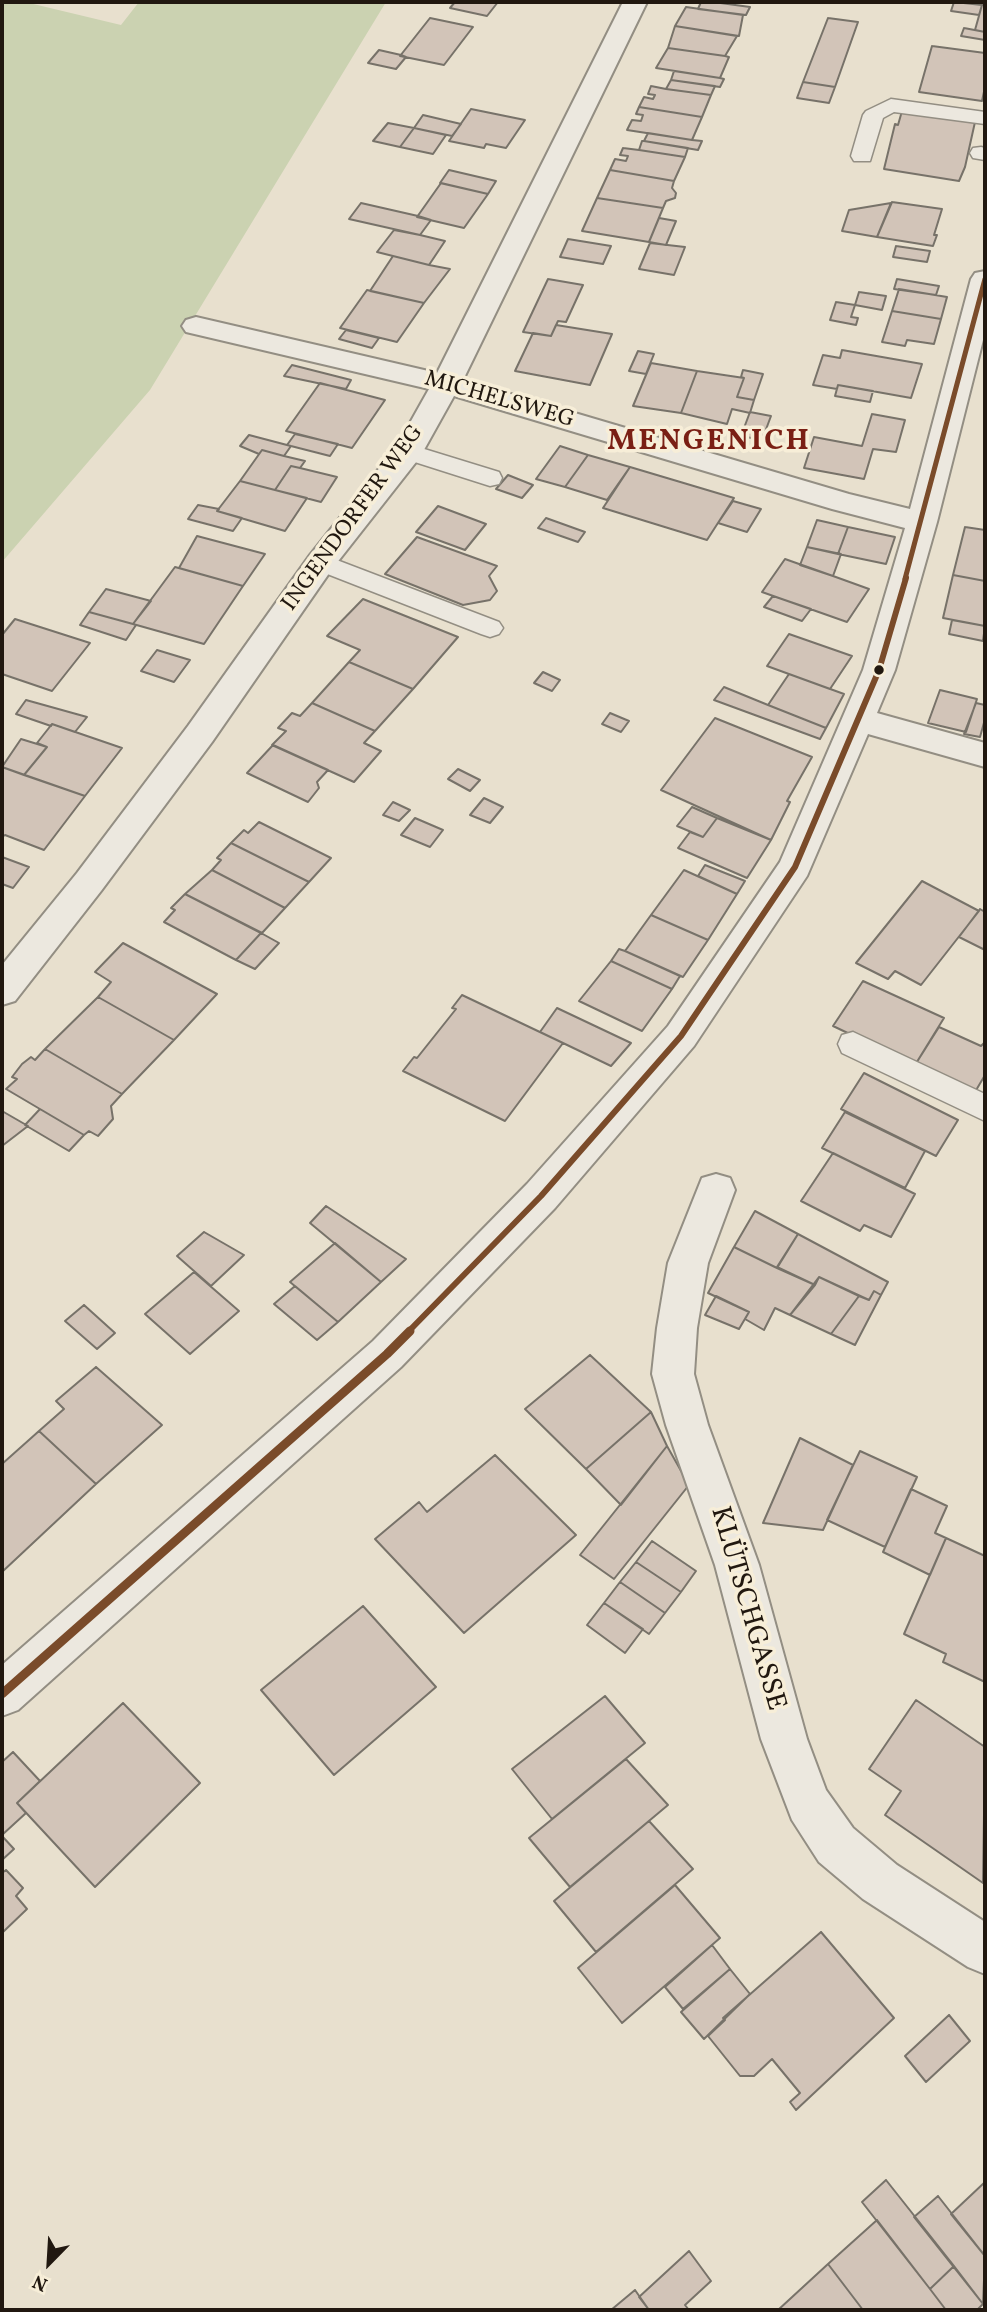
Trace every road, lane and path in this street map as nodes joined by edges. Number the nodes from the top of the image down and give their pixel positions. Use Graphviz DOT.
graph roads {
  1 [pos="635,2"];
  2 [pos="985,118"];
  3 [pos="862,156"];
  4 [pos="985,279"];
  5 [pos="196,326"];
  6 [pos="446,384"];
  7 [pos="408,452"];
  8 [pos="490,478"];
  9 [pos="922,522"];
  10 [pos="321,562"];
  11 [pos="490,628"];
  12 [pos="858,719"];
  13 [pos="985,755"];
  14 [pos="2,991"];
  15 [pos="853,1044"];
  16 [pos="985,1108"];
  17 [pos="716,1190"];
  18 [pos="2,1695"];
  19 [pos="985,1950"];
  1 -- 6 [label="street, INGENDORFER WEG"];
  2 -- 3 [label="lane"];
  4 -- 9 [label="street"];
  5 -- 6 [label="street, MICHELSWEG"];
  6 -- 7 [label="street, INGENDORFER WEG"];
  6 -- 9 [label="street, MICHELSWEG"];
  7 -- 8 [label="lane"];
  7 -- 10 [label="street, INGENDORFER WEG"];
  9 -- 12 [label="street"];
  10 -- 11 [label="lane"];
  10 -- 14 [label="street, INGENDORFER WEG"];
  12 -- 13 [label="street"];
  12 -- 18 [label="street"];
  15 -- 16 [label="lane"];
  17 -- 19 [label="street, KLÜTSCHGASSE"];
}
